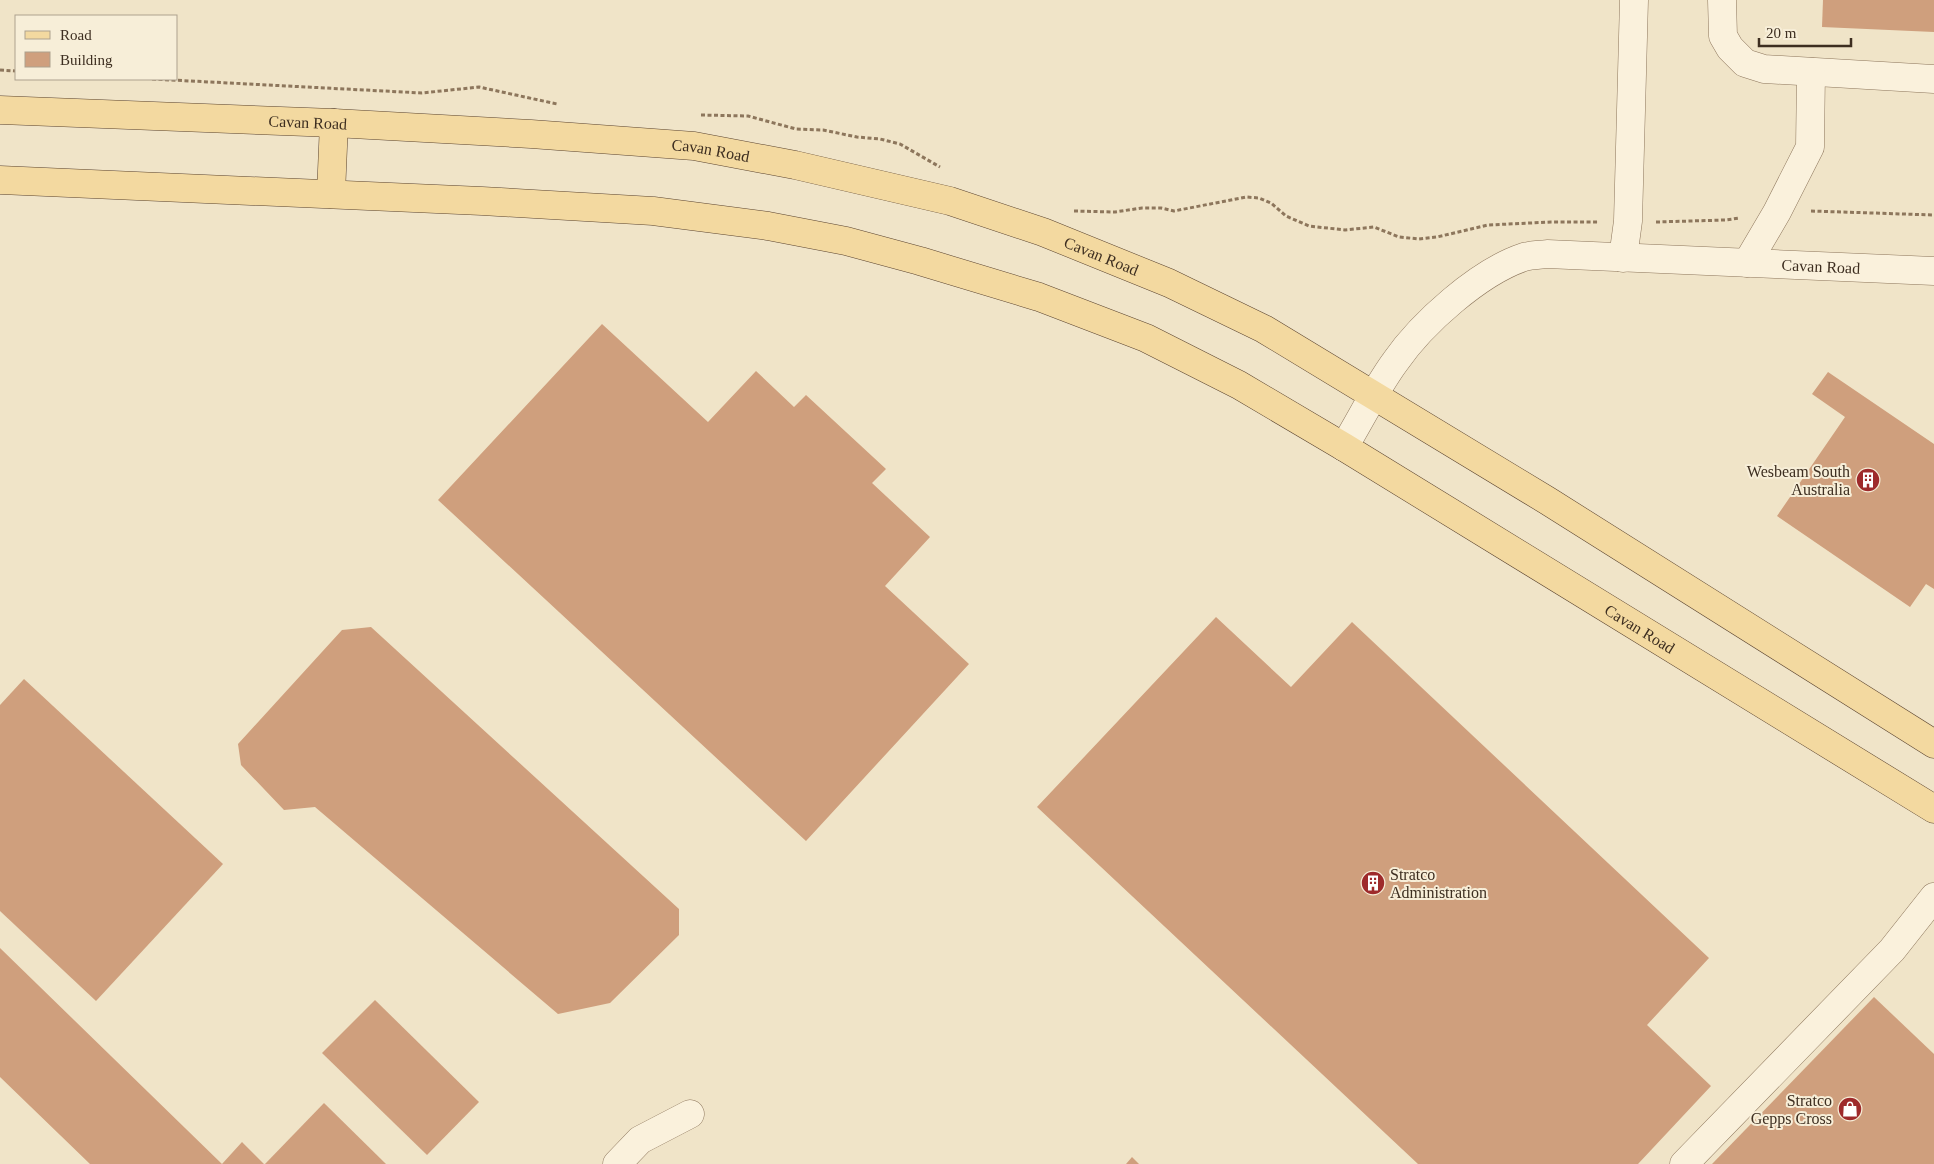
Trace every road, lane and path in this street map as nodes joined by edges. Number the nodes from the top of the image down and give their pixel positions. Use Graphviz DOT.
graph roads {
  1 [pos="1634,0"];
  2 [pos="1722,0"];
  3 [pos="0,70"];
  4 [pos="15,71"];
  5 [pos="1811,72"];
  6 [pos="1934,79"];
  7 [pos="171,80"];
  8 [pos="565,107"];
  9 [pos="0,110"];
  10 [pos="694,115"];
  11 [pos="334,123"];
  12 [pos="941,167"];
  13 [pos="0,180"];
  14 [pos="331,194"];
  15 [pos="1069,210"];
  16 [pos="1777,212"];
  17 [pos="1934,215"];
  18 [pos="1628,221"];
  19 [pos="1623,258"];
  20 [pos="1747,263"];
  21 [pos="1934,271"];
  22 [pos="1375,395"];
  23 [pos="1344,447"];
  24 [pos="1934,744"];
  25 [pos="1934,809"];
  26 [pos="1934,897"];
  27 [pos="1934,916"];
  28 [pos="1892,950"];
  29 [pos="690,1114"];
  30 [pos="617,1164"];
  31 [pos="1684,1164"];
  1 -- 18 [label="street"];
  2 -- 5 [label="street"];
  3 -- 4 [label="path"];
  5 -- 6 [label="street"];
  5 -- 16 [label="street"];
  7 -- 8 [label="path"];
  9 -- 11 [label="main road, Cavan Road"];
  10 -- 12 [label="path"];
  11 -- 14 [label="main road"];
  11 -- 22 [label="main road, Cavan Road"];
  13 -- 14 [label="main road, Cavan Road"];
  14 -- 23 [label="main road, Cavan Road"];
  15 -- 18 [label="path"];
  16 -- 17 [label="path"];
  16 -- 18 [label="path"];
  16 -- 20 [label="street"];
  18 -- 19 [label="street"];
  19 -- 20 [label="street, Cavan Road"];
  19 -- 22 [label="street, Cavan Road"];
  20 -- 21 [label="street, Cavan Road"];
  22 -- 23 [label="street, Cavan Road"];
  22 -- 24 [label="main road, Cavan Road"];
  23 -- 25 [label="main road, Cavan Road"];
  26 -- 28 [label="street"];
  27 -- 28 [label="street"];
  28 -- 31 [label="street"];
  29 -- 30 [label="street"];
}
